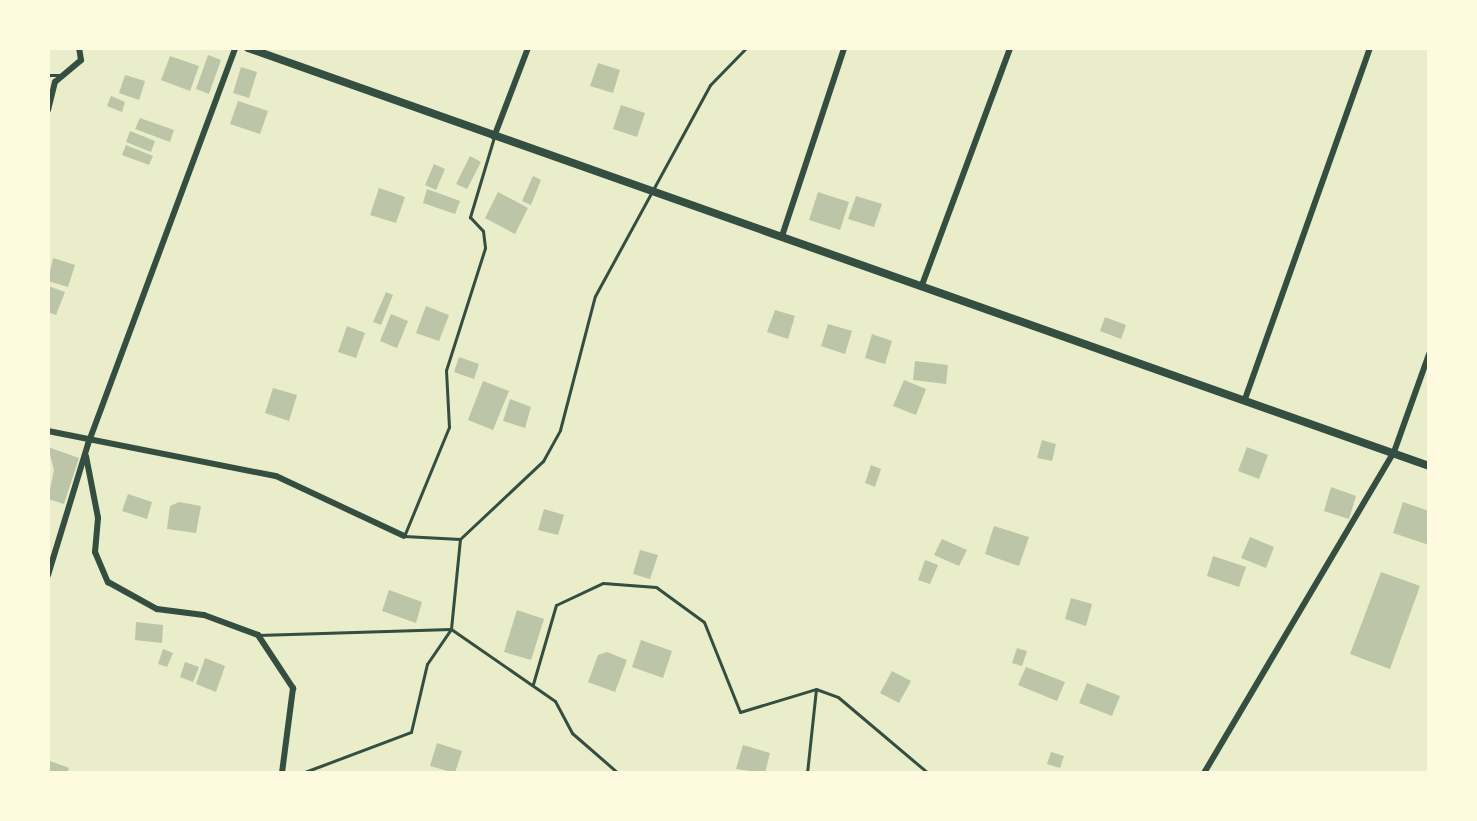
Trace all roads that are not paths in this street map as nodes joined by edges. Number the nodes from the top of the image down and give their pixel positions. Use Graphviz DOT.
graph roads {
  1 [pos="79,48"];
  2 [pos="235,48"];
  3 [pos="248,48"];
  4 [pos="528,48"];
  5 [pos="746,48"];
  6 [pos="844,48"];
  7 [pos="1010,48"];
  8 [pos="1370,48"];
  9 [pos="48,75"];
  10 [pos="63,75"];
  11 [pos="48,110"];
  12 [pos="494,137"];
  13 [pos="653,191"];
  14 [pos="782,236"];
  15 [pos="922,285"];
  16 [pos="1429,354"];
  17 [pos="1245,399"];
  18 [pos="48,431"];
  19 [pos="88,444"];
  20 [pos="1394,452"];
  21 [pos="85,453"];
  22 [pos="1429,466"];
  23 [pos="404,536"];
  24 [pos="460,539"];
  25 [pos="48,575"];
  26 [pos="451,629"];
  27 [pos="258,635"];
  28 [pos="533,684"];
  29 [pos="816,689"];
  30 [pos="282,773"];
  31 [pos="302,773"];
  32 [pos="618,773"];
  33 [pos="807,773"];
  34 [pos="928,773"];
  35 [pos="1204,773"];
  1 -- 10 [label="street"];
  2 -- 19 [label="street"];
  3 -- 12 [label="street"];
  4 -- 12 [label="street"];
  5 -- 13 [label="lane"];
  6 -- 14 [label="street"];
  7 -- 15 [label="street"];
  8 -- 17 [label="street"];
  9 -- 10 [label="lane"];
  10 -- 11 [label="street"];
  12 -- 13 [label="street"];
  12 -- 23 [label="lane"];
  13 -- 14 [label="street"];
  13 -- 24 [label="lane"];
  14 -- 15 [label="street"];
  15 -- 17 [label="street"];
  16 -- 20 [label="street"];
  17 -- 20 [label="street"];
  18 -- 19 [label="street"];
  19 -- 21 [label="street"];
  19 -- 23 [label="street"];
  20 -- 22 [label="street"];
  20 -- 35 [label="street"];
  21 -- 25 [label="street"];
  21 -- 27 [label="street"];
  23 -- 24 [label="lane"];
  24 -- 26 [label="lane"];
  26 -- 27 [label="lane"];
  26 -- 28 [label="lane"];
  26 -- 31 [label="lane"];
  27 -- 30 [label="street"];
  28 -- 29 [label="lane"];
  28 -- 32 [label="lane"];
  29 -- 33 [label="lane"];
  29 -- 34 [label="lane"];
}
